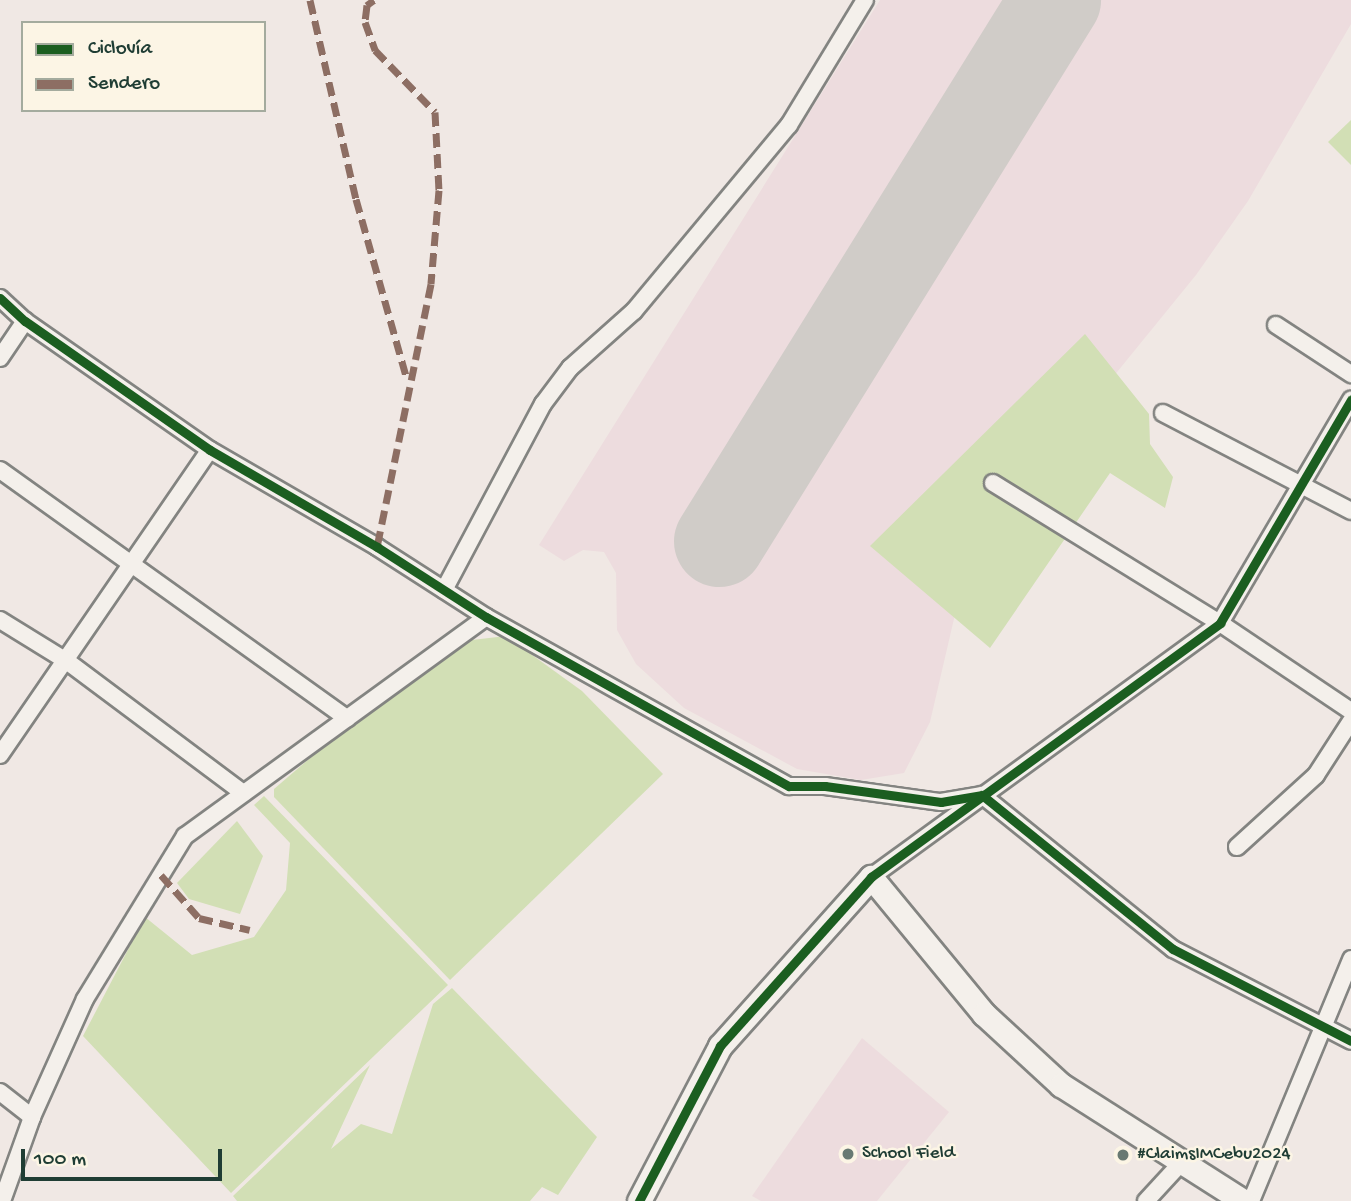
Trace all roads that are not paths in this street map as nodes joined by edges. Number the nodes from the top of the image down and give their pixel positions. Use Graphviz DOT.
graph roads {
  1 [pos="865,0"];
  2 [pos="0,298"];
  3 [pos="26,321"];
  4 [pos="1276,325"];
  5 [pos="0,358"];
  6 [pos="1351,374"];
  7 [pos="1351,400"];
  8 [pos="1163,413"];
  9 [pos="210,450"];
  10 [pos="0,470"];
  11 [pos="993,483"];
  12 [pos="1300,484"];
  13 [pos="1351,511"];
  14 [pos="134,562"];
  15 [pos="444,590"];
  16 [pos="486,617"];
  17 [pos="0,620"];
  18 [pos="1220,623"];
  19 [pos="68,662"];
  20 [pos="1351,711"];
  21 [pos="347,718"];
  22 [pos="1351,721"];
  23 [pos="0,755"];
  24 [pos="243,793"];
  25 [pos="982,795"];
  26 [pos="1237,847"];
  27 [pos="871,877"];
  28 [pos="1351,959"];
  29 [pos="1324,1030"];
  30 [pos="1351,1041"];
  31 [pos="0,1092"];
  32 [pos="32,1117"];
  33 [pos="1180,1164"];
  34 [pos="2,1201"];
  35 [pos="639,1201"];
  36 [pos="1146,1201"];
  37 [pos="1243,1201"];
  38 [pos="1251,1201"];
  1 -- 15 [label="street"];
  2 -- 3 [label="street"];
  3 -- 5 [label="street"];
  3 -- 9 [label="street"];
  4 -- 6 [label="street"];
  7 -- 12 [label="street"];
  8 -- 12 [label="street"];
  9 -- 14 [label="street"];
  9 -- 15 [label="street"];
  10 -- 14 [label="street"];
  11 -- 18 [label="street"];
  12 -- 13 [label="street"];
  12 -- 18 [label="street"];
  14 -- 19 [label="street"];
  14 -- 21 [label="street"];
  15 -- 16 [label="street"];
  16 -- 21 [label="street"];
  16 -- 25 [label="street"];
  17 -- 19 [label="street"];
  18 -- 20 [label="street"];
  18 -- 25 [label="street"];
  19 -- 23 [label="street"];
  19 -- 24 [label="street"];
  21 -- 24 [label="street"];
  22 -- 26 [label="street"];
  24 -- 32 [label="street"];
  25 -- 27 [label="street"];
  25 -- 29 [label="street"];
  27 -- 33 [label="street"];
  27 -- 35 [label="street"];
  28 -- 29 [label="street"];
  29 -- 30 [label="street"];
  29 -- 38 [label="street"];
  31 -- 32 [label="street"];
  32 -- 34 [label="street"];
  33 -- 36 [label="street"];
  33 -- 37 [label="street"];
}
